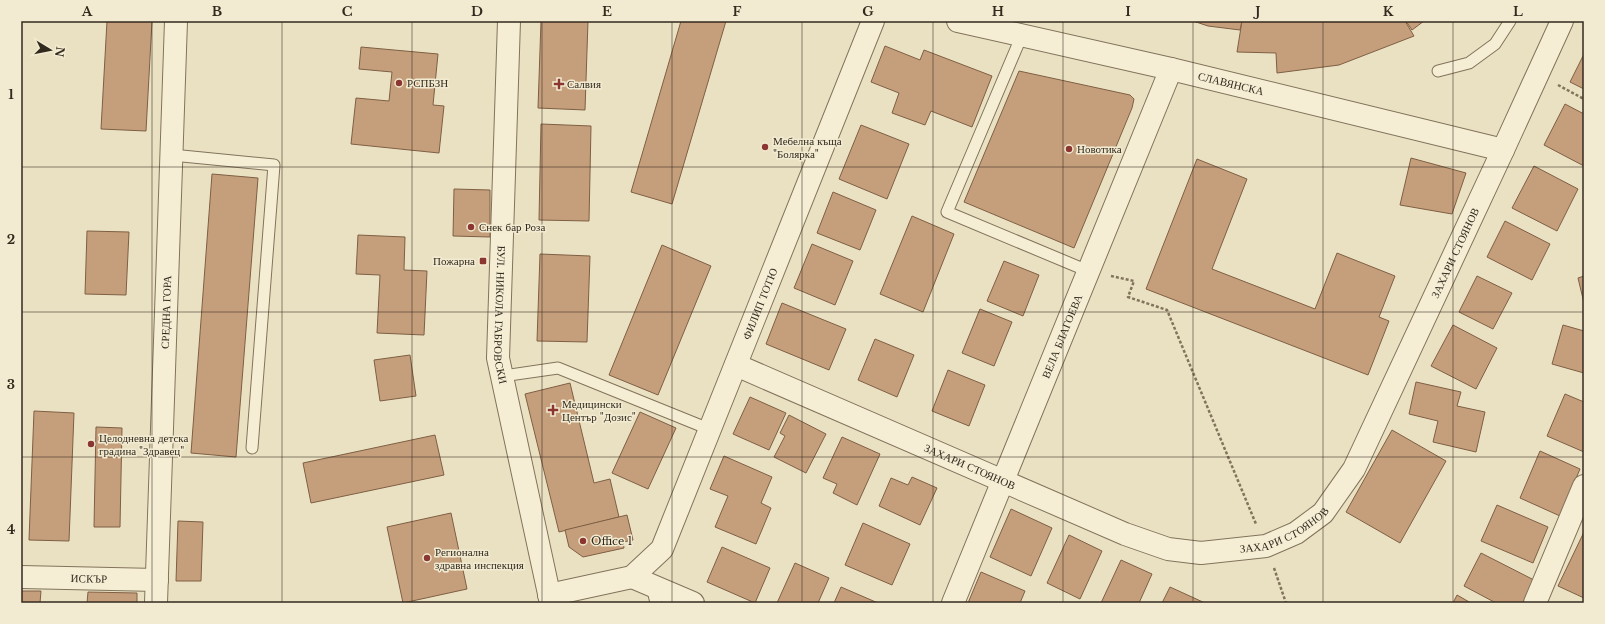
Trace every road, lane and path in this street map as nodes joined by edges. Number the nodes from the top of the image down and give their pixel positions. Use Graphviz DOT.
graph roads {
  1 [pos="176,21"];
  2 [pos="509,21"];
  3 [pos="873,21"];
  4 [pos="958,21"];
  5 [pos="1510,21"];
  6 [pos="1562,21"];
  7 [pos="1022,35"];
  8 [pos="1171,69"];
  9 [pos="1438,71"];
  10 [pos="1552,87"];
  11 [pos="1584,99"];
  12 [pos="1503,150"];
  13 [pos="172,155"];
  14 [pos="1088,271"];
  15 [pos="1134,281"];
  16 [pos="736,365"];
  17 [pos="503,376"];
  18 [pos="709,429"];
  19 [pos="252,448"];
  20 [pos="1003,482"];
  21 [pos="1584,486"];
  22 [pos="1578,516"];
  23 [pos="1254,522"];
  24 [pos="1266,546"];
  25 [pos="21,577"];
  26 [pos="632,577"];
  27 [pos="157,580"];
  28 [pos="654,594"];
  29 [pos="550,599"];
  30 [pos="1538,602"];
  31 [pos="156,603"];
  32 [pos="693,603"];
  33 [pos="953,603"];
  34 [pos="1286,603"];
  1 -- 13 [label="street, СРЕДНА ГОРА"];
  2 -- 17 [label="street, БУЛ. НИКОЛА ГАБРОВСКИ"];
  3 -- 16 [label="street, ФИЛИП ТОТЮ"];
  4 -- 7 [label="street, СЛАВЯНСКА"];
  5 -- 9 [label="lane"];
  6 -- 12 [label="street, ЗАХАРИ СТОЯНОВ"];
  7 -- 8 [label="street, СЛАВЯНСКА"];
  7 -- 14 [label="lane"];
  8 -- 12 [label="street, СЛАВЯНСКА"];
  8 -- 14 [label="street, ВЕЛА БЛАГОЕВА"];
  10 -- 11 [label="path"];
  12 -- 24 [label="street, ЗАХАРИ СТОЯНОВ"];
  13 -- 19 [label="lane"];
  13 -- 27 [label="street, СРЕДНА ГОРА"];
  14 -- 20 [label="street, ВЕЛА БЛАГОЕВА"];
  15 -- 23 [label="path"];
  16 -- 18 [label="street, ФИЛИП ТОТЮ"];
  16 -- 20 [label="street, ЗАХАРИ СТОЯНОВ"];
  17 -- 18 [label="lane"];
  17 -- 29 [label="street, БУЛ. НИКОЛА ГАБРОВСКИ"];
  18 -- 26 [label="street, ФИЛИП ТОТЮ"];
  20 -- 24 [label="street, ЗАХАРИ СТОЯНОВ"];
  20 -- 33 [label="street, ВЕЛА БЛАГОЕВА"];
  21 -- 22 [label="street"];
  22 -- 30 [label="street"];
  24 -- 34 [label="path"];
  25 -- 27 [label="street, ИСКЪР"];
  26 -- 28 [label="street"];
  26 -- 29 [label="street"];
  27 -- 31 [label="street, СРЕДНА ГОРА"];
  28 -- 32 [label="street"];
}
